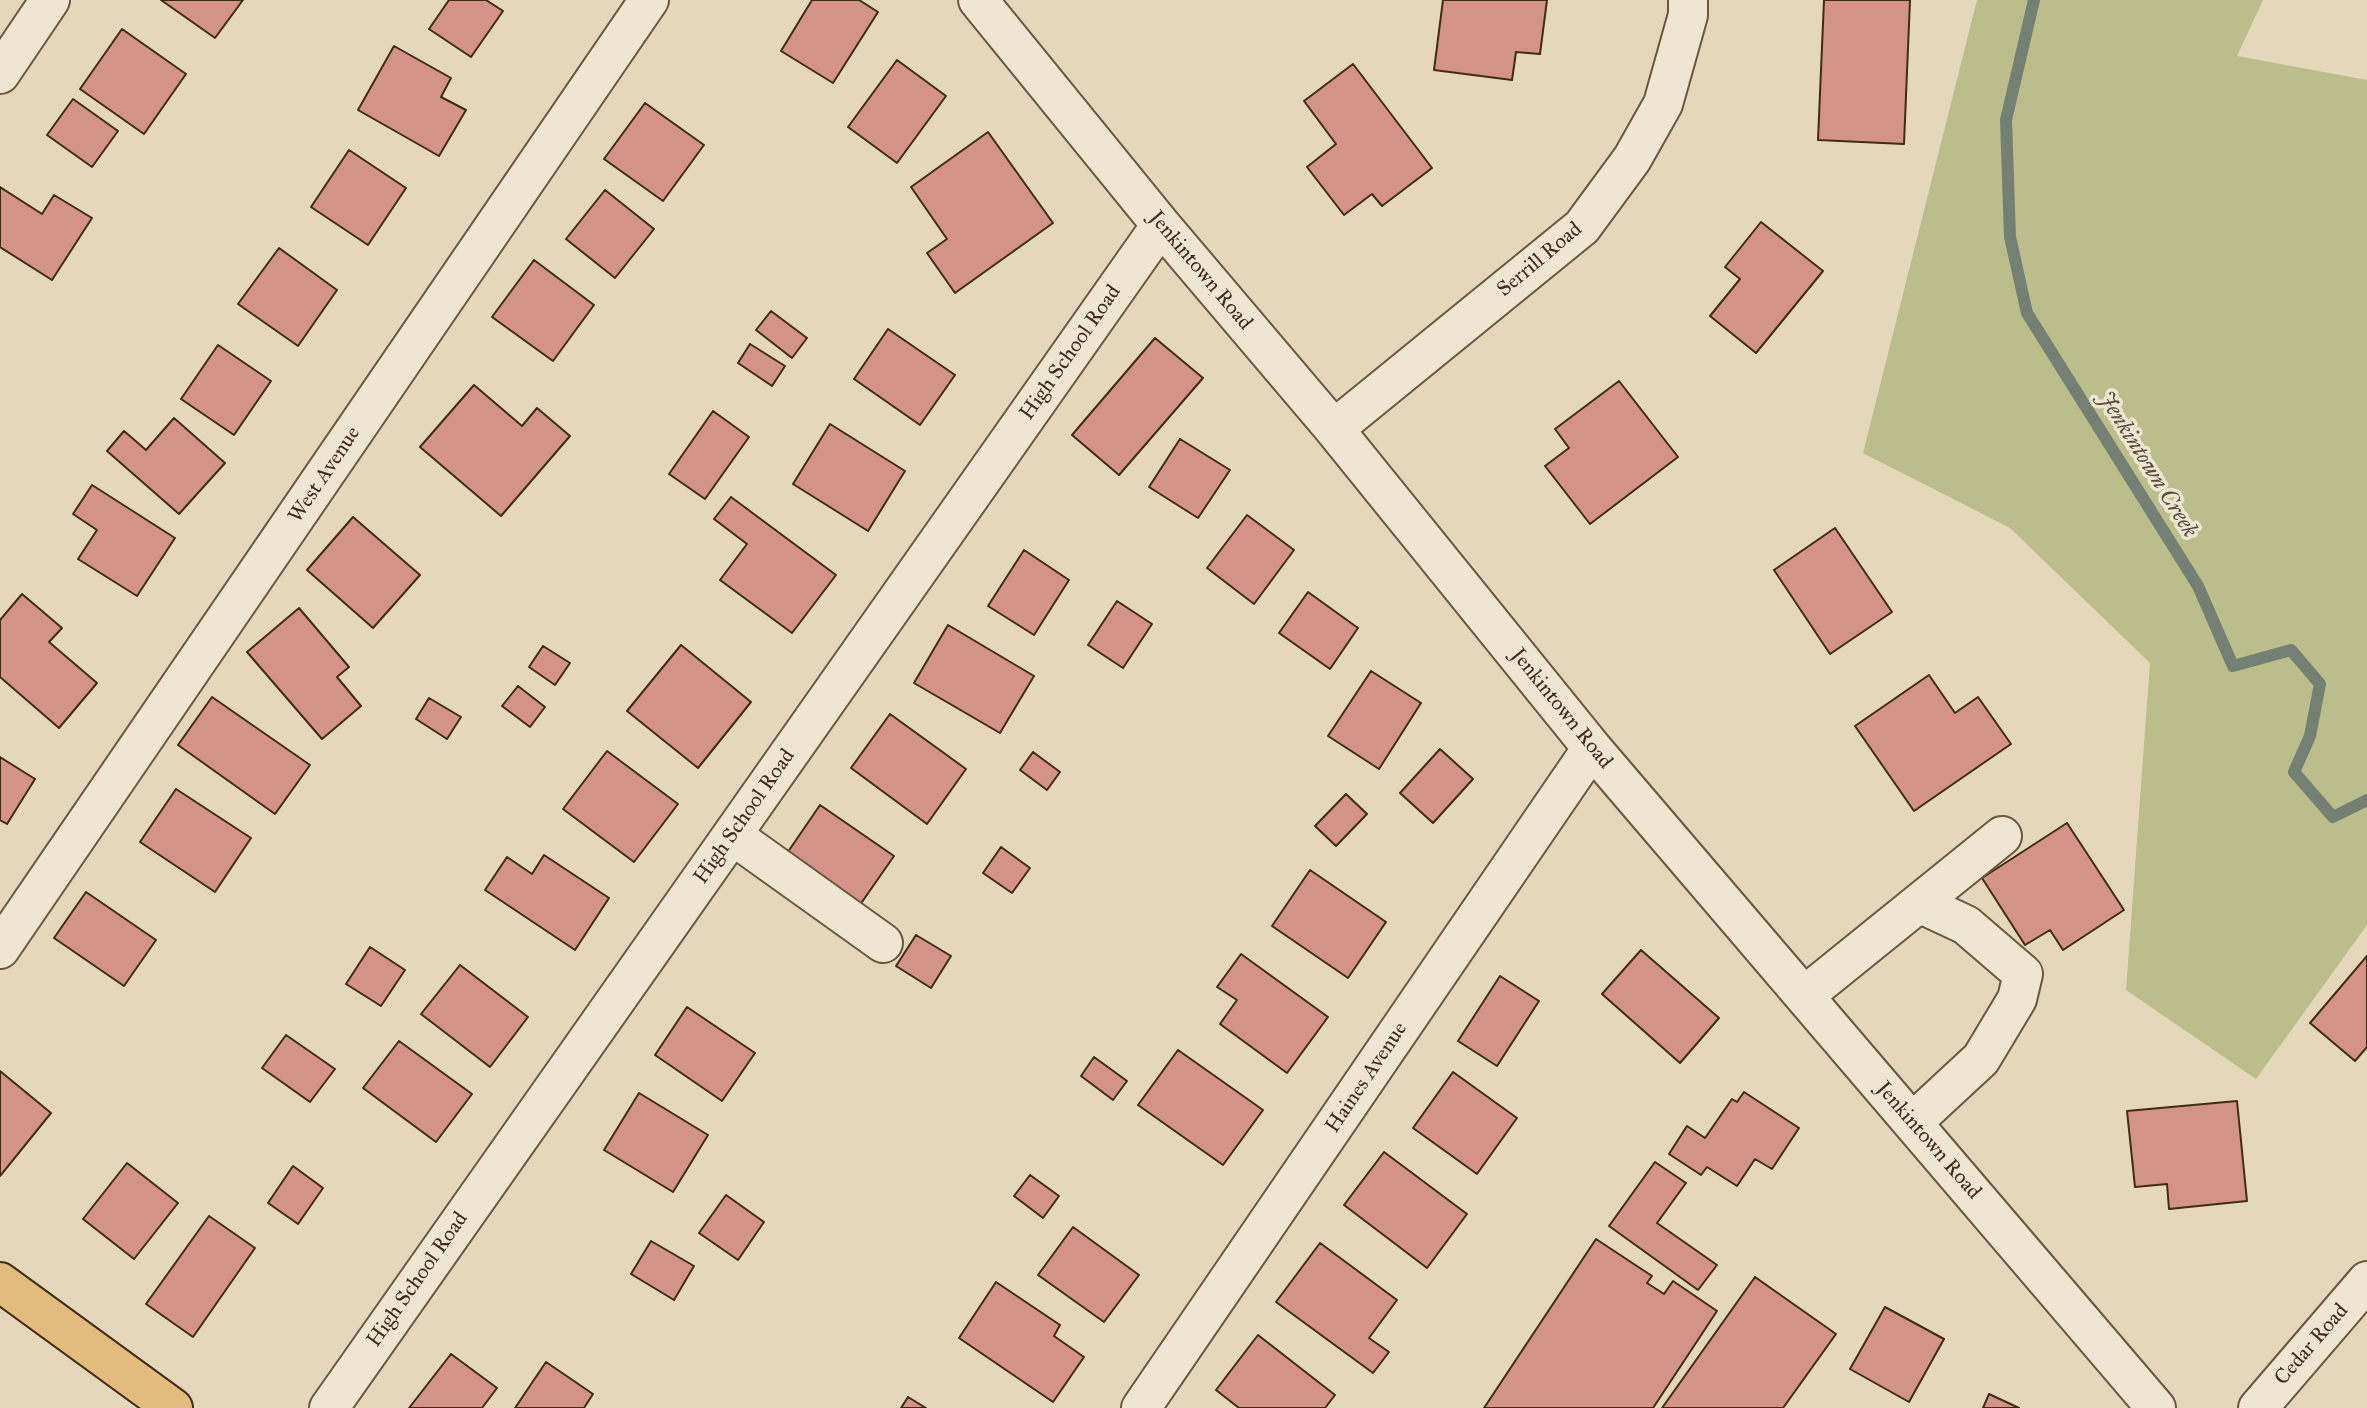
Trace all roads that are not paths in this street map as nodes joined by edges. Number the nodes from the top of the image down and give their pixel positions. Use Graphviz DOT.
graph roads {
  1 [pos="50,0"];
  2 [pos="649,0"];
  3 [pos="978,0"];
  4 [pos="1688,0"];
  5 [pos="0,74"];
  6 [pos="1161,225"];
  7 [pos="1334,429"];
  8 [pos="1592,748"];
  9 [pos="732,835"];
  10 [pos="2002,836"];
  11 [pos="1919,903"];
  12 [pos="883,943"];
  13 [pos="0,949"];
  14 [pos="1804,996"];
  15 [pos="1913,1122"];
  16 [pos="2367,1281"];
  17 [pos="0,1282"];
  18 [pos="173,1408"];
  19 [pos="328,1408"];
  20 [pos="1141,1408"];
  21 [pos="2156,1408"];
  22 [pos="2258,1408"];
  1 -- 5 [label="street"];
  2 -- 13 [label="street, West Avenue"];
  3 -- 6 [label="street, Jenkintown Road"];
  4 -- 7 [label="street, Serrill Road"];
  6 -- 7 [label="street, Jenkintown Road"];
  6 -- 9 [label="street, High School Road"];
  7 -- 8 [label="street, Jenkintown Road"];
  8 -- 14 [label="street, Jenkintown Road"];
  8 -- 20 [label="street, Haines Avenue"];
  9 -- 12 [label="street"];
  9 -- 19 [label="street, High School Road"];
  10 -- 11 [label="street"];
  11 -- 14 [label="street"];
  11 -- 15 [label="street"];
  14 -- 15 [label="street, Jenkintown Road"];
  15 -- 21 [label="street, Jenkintown Road"];
  16 -- 22 [label="street, Cedar Road"];
  17 -- 18 [label="main road"];
}
